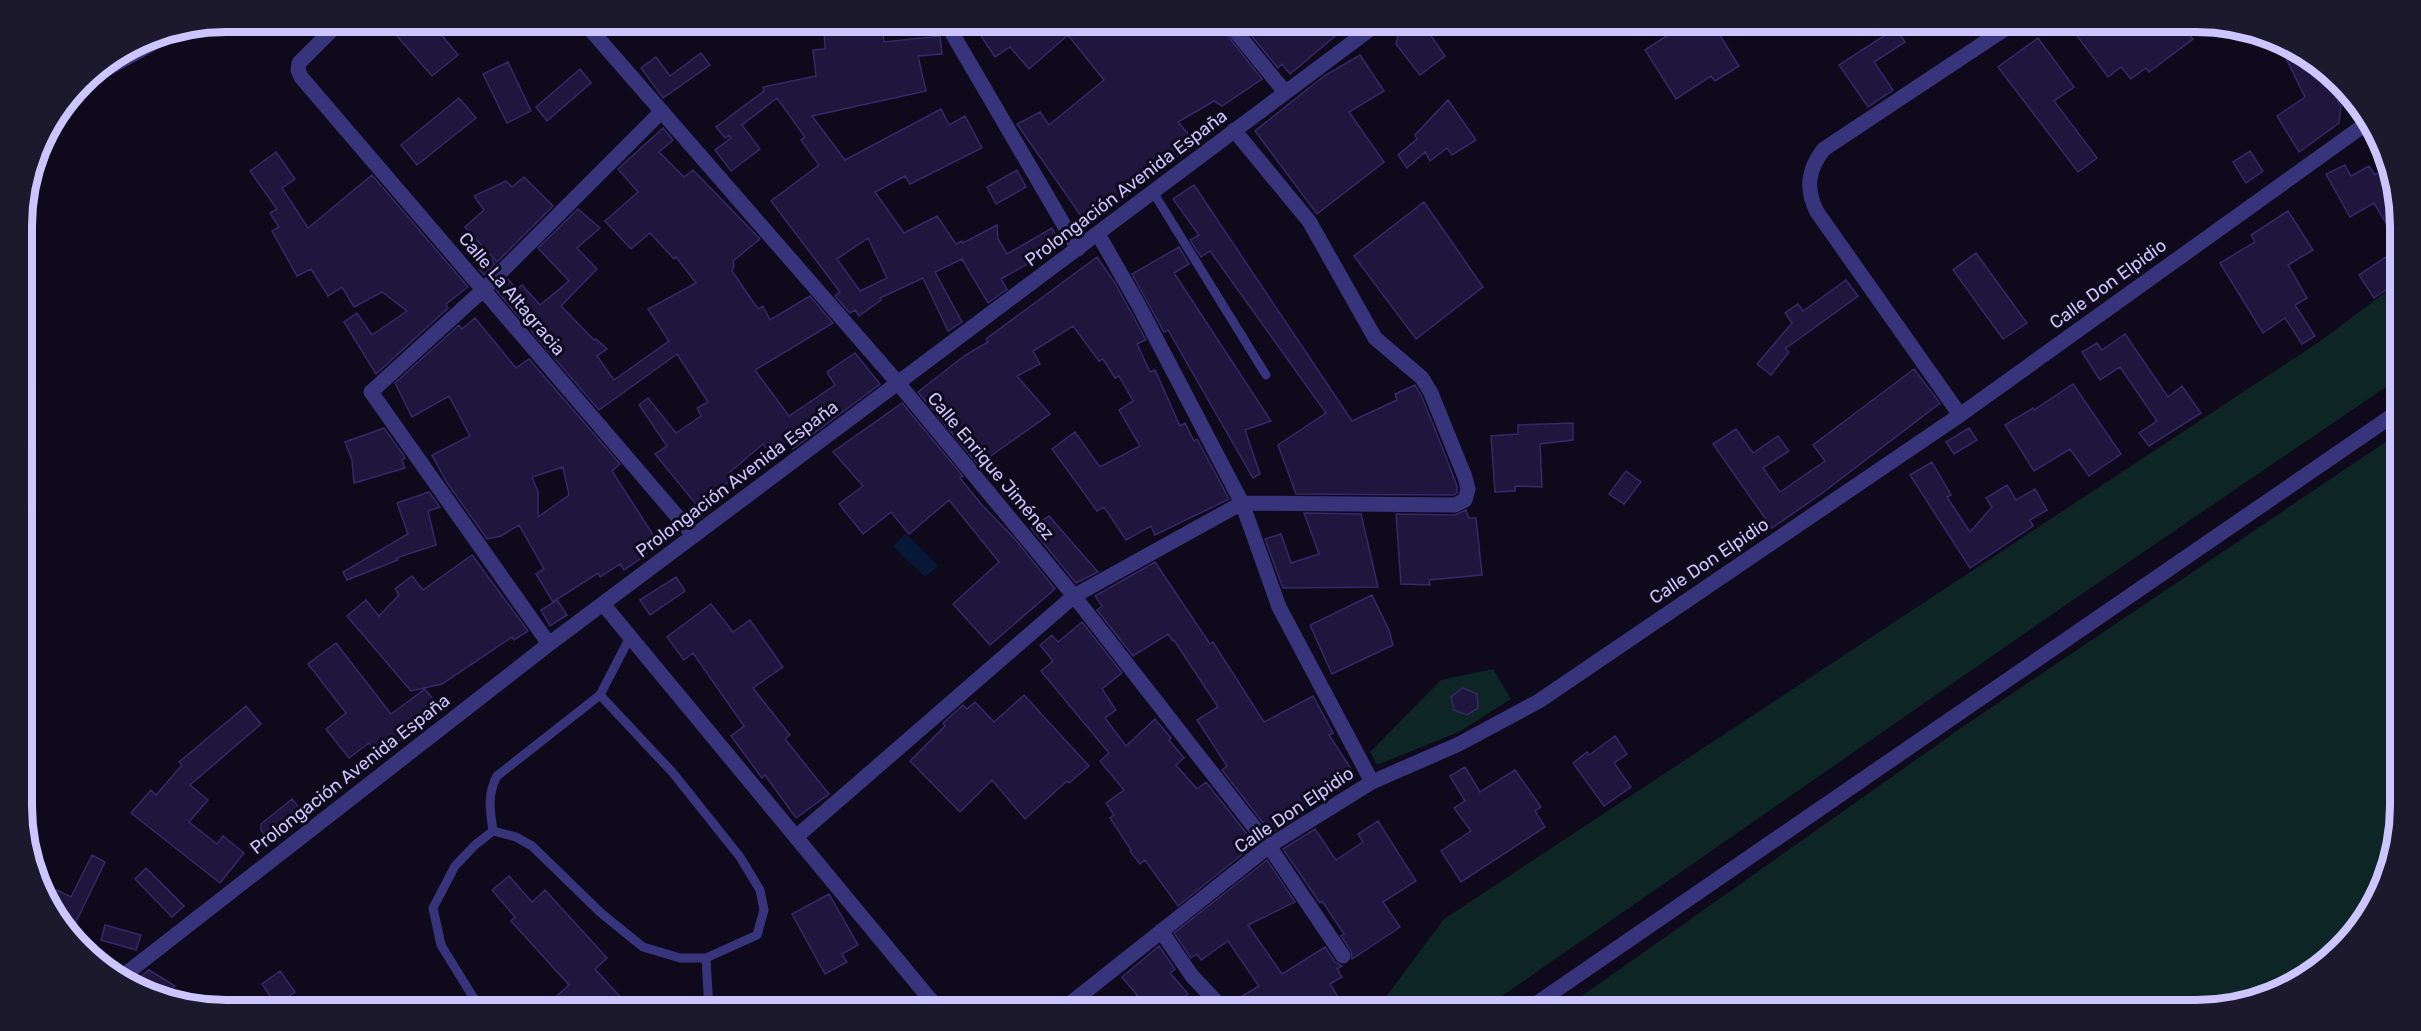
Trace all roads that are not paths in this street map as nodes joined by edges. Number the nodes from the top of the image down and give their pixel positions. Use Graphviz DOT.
graph roads {
  1 [pos="330,32"];
  2 [pos="593,32"];
  3 [pos="951,32"];
  4 [pos="1236,32"];
  5 [pos="1366,32"];
  6 [pos="2000,32"];
  7 [pos="1285,92"];
  8 [pos="662,111"];
  9 [pos="2363,126"];
  10 [pos="1234,130"];
  11 [pos="1153,192"];
  12 [pos="1098,234"];
  13 [pos="1078,249"];
  14 [pos="483,290"];
  15 [pos="1266,375"];
  16 [pos="898,383"];
  17 [pos="1960,415"];
  18 [pos="2390,417"];
  19 [pos="1242,503"];
  20 [pos="694,536"];
  21 [pos="1074,596"];
  22 [pos="603,604"];
  23 [pos="630,637"];
  24 [pos="549,644"];
  25 [pos="600,695"];
  26 [pos="1372,782"];
  27 [pos="493,831"];
  28 [pos="795,837"];
  29 [pos="1269,846"];
  30 [pos="1161,931"];
  31 [pos="1343,956"];
  32 [pos="706,958"];
  33 [pos="127,973"];
  34 [pos="1543,999"];
  35 [pos="476,1000"];
  36 [pos="708,1000"];
  37 [pos="930,1000"];
  38 [pos="1075,1000"];
  39 [pos="1214,1000"];
  1 -- 14 [label="street, Calle La Altagracia"];
  2 -- 8 [label="street, Calle Enrique Jiménez"];
  3 -- 13 [label="street"];
  4 -- 7 [label="street"];
  5 -- 7 [label="street, Prolongación Avenida España"];
  6 -- 17 [label="street"];
  7 -- 10 [label="street, Prolongación Avenida España"];
  8 -- 14 [label="street"];
  8 -- 16 [label="street, Calle Enrique Jiménez"];
  9 -- 17 [label="street, Calle Don Elpidio"];
  10 -- 11 [label="street, Prolongación Avenida España"];
  10 -- 19 [label="street"];
  11 -- 12 [label="street, Prolongación Avenida España"];
  11 -- 15 [label="lane"];
  12 -- 13 [label="street, Prolongación Avenida España"];
  12 -- 19 [label="street"];
  13 -- 16 [label="street, Prolongación Avenida España"];
  14 -- 20 [label="street, Calle La Altagracia"];
  14 -- 24 [label="street"];
  16 -- 20 [label="street, Prolongación Avenida España"];
  16 -- 21 [label="street, Calle Enrique Jiménez"];
  17 -- 26 [label="street, Calle Don Elpidio"];
  18 -- 34 [label="street"];
  19 -- 21 [label="street"];
  19 -- 26 [label="street"];
  20 -- 22 [label="street, Prolongación Avenida España"];
  21 -- 28 [label="street"];
  21 -- 29 [label="street, Calle Enrique Jiménez"];
  22 -- 23 [label="street"];
  22 -- 24 [label="street, Prolongación Avenida España"];
  23 -- 25 [label="lane"];
  23 -- 28 [label="street"];
  24 -- 33 [label="street, Prolongación Avenida España"];
  25 -- 27 [label="lane"];
  25 -- 32 [label="lane"];
  26 -- 29 [label="street, Calle Don Elpidio"];
  27 -- 32 [label="lane"];
  27 -- 35 [label="lane"];
  28 -- 37 [label="street"];
  29 -- 30 [label="street, Calle Don Elpidio"];
  29 -- 31 [label="street, Calle Enrique Jiménez"];
  30 -- 38 [label="street, Calle Don Elpidio"];
  30 -- 39 [label="street"];
  32 -- 36 [label="lane"];
}
